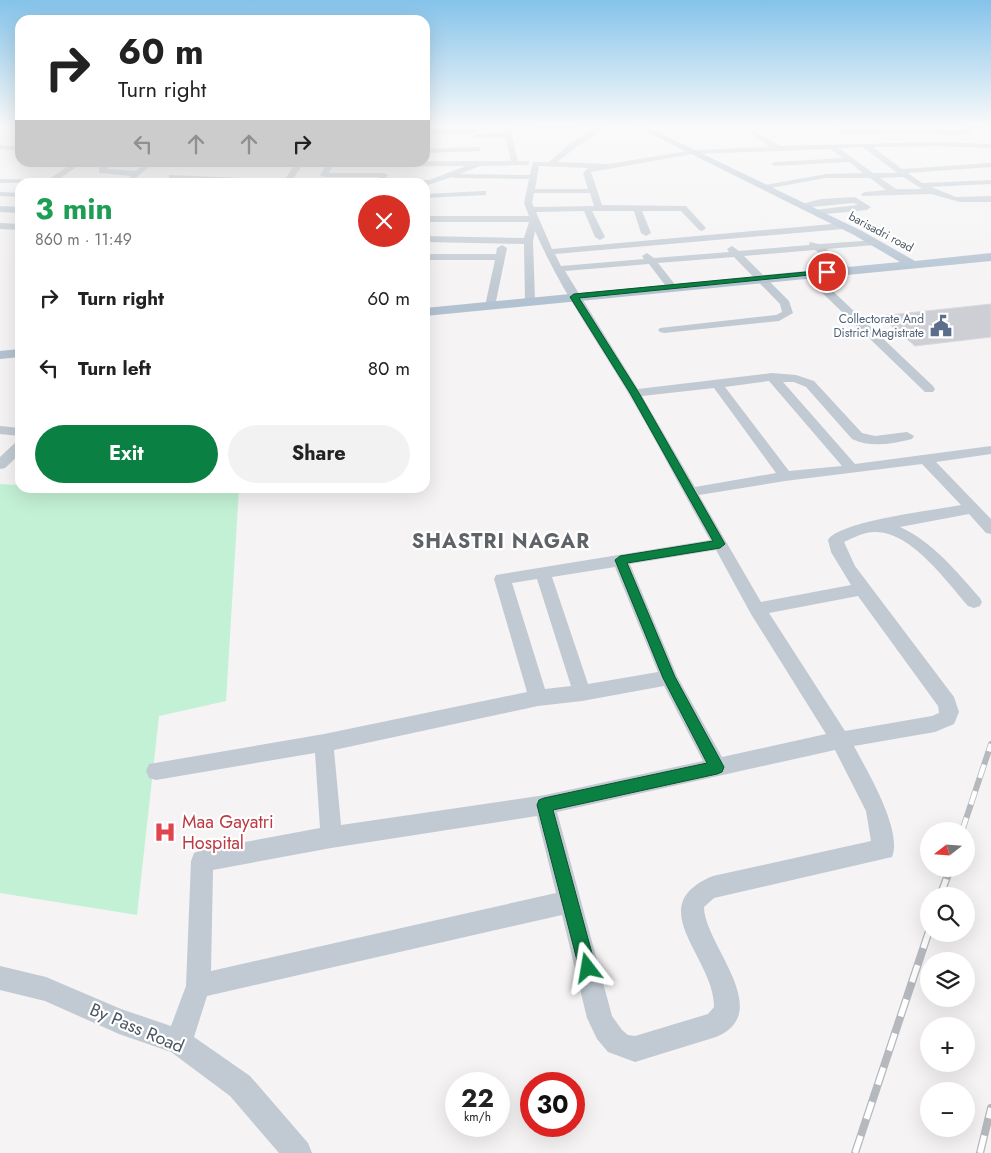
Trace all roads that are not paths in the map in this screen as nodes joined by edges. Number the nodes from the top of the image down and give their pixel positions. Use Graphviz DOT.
graph roads {
  1 [pos="487,179"];
  2 [pos="532,179"];
  3 [pos="536,179"];
  4 [pos="589,179"];
  5 [pos="746,179"];
  6 [pos="808,179"];
  7 [pos="876,179"];
  8 [pos="912,179"];
  9 [pos="0,181"];
  10 [pos="15,181"];
  11 [pos="541,181"];
  12 [pos="580,182"];
  13 [pos="590,182"];
  14 [pos="991,182"];
  15 [pos="921,185"];
  16 [pos="761,186"];
  17 [pos="530,191"];
  18 [pos="593,191"];
  19 [pos="934,191"];
  20 [pos="894,192"];
  21 [pos="0,194"];
  22 [pos="865,194"];
  23 [pos="15,196"];
  24 [pos="430,196"];
  25 [pos="991,198"];
  26 [pos="802,206"];
  27 [pos="587,208"];
  28 [pos="599,208"];
  29 [pos="637,208"];
  30 [pos="0,209"];
  31 [pos="15,210"];
  32 [pos="532,215"];
  33 [pos="818,216"];
  34 [pos="430,217"];
  35 [pos="0,226"];
  36 [pos="731,226"];
  37 [pos="841,226"];
  38 [pos="15,227"];
  39 [pos="796,230"];
  40 [pos="600,237"];
  41 [pos="716,237"];
  42 [pos="430,239"];
  43 [pos="503,240"];
  44 [pos="528,241"];
  45 [pos="870,242"];
  46 [pos="641,244"];
  47 [pos="817,247"];
  48 [pos="549,252"];
  49 [pos="737,254"];
  50 [pos="430,257"];
  51 [pos="500,257"];
  52 [pos="991,257"];
  53 [pos="651,261"];
  54 [pos="991,264"];
  55 [pos="918,267"];
  56 [pos="558,269"];
  57 [pos="897,269"];
  58 [pos="846,270"];
  59 [pos="816,280"];
  60 [pos="764,281"];
  61 [pos="672,287"];
  62 [pos="576,300"];
  63 [pos="530,301"];
  64 [pos="490,306"];
  65 [pos="430,312"];
  66 [pos="430,317"];
  67 [pos="664,330"];
  68 [pos="15,354"];
  69 [pos="0,355"];
  70 [pos="772,377"];
  71 [pos="717,384"];
  72 [pos="929,389"];
  73 [pos="634,393"];
  74 [pos="0,430"];
  75 [pos="15,432"];
  76 [pos="907,436"];
  77 [pos="15,451"];
  78 [pos="990,452"];
  79 [pos="925,459"];
  80 [pos="0,465"];
  81 [pos="852,468"];
  82 [pos="785,476"];
  83 [pos="690,492"];
  84 [pos="972,508"];
  85 [pos="881,525"];
  86 [pos="991,529"];
  87 [pos="720,544"];
  88 [pos="620,560"];
  89 [pos="543,572"];
  90 [pos="863,589"];
  91 [pos="974,602"];
  92 [pos="757,609"];
  93 [pos="669,678"];
  94 [pos="582,693"];
  95 [pos="538,698"];
  96 [pos="840,740"];
  97 [pos="324,743"];
  98 [pos="717,767"];
  99 [pos="156,771"];
  100 [pos="544,805"];
  101 [pos="330,837"];
  102 [pos="571,901"];
  103 [pos="0,978"];
  104 [pos="198,986"];
  105 [pos="167,1038"];
  106 [pos="298,1153"];
  1 -- 24 [label="street"];
  2 -- 17 [label="street"];
  3 -- 11 [label="street"];
  4 -- 13 [label="street"];
  5 -- 16 [label="main road, barisadri road"];
  6 -- 16 [label="street"];
  7 -- 20 [label="street"];
  8 -- 15 [label="street"];
  9 -- 10 [label="street"];
  12 -- 13 [label="street"];
  13 -- 18 [label="street"];
  14 -- 15 [label="street"];
  15 -- 19 [label="street"];
  16 -- 26 [label="main road, barisadri road"];
  16 -- 33 [label="main road, barisadri road"];
  17 -- 18 [label="street"];
  17 -- 32 [label="street"];
  18 -- 28 [label="street"];
  19 -- 20 [label="street"];
  19 -- 25 [label="street"];
  20 -- 22 [label="street"];
  21 -- 23 [label="street"];
  26 -- 33 [label="main road, barisadri road"];
  26 -- 33 [label="street"];
  27 -- 28 [label="street"];
  27 -- 32 [label="street"];
  27 -- 40 [label="street"];
  28 -- 29 [label="street"];
  29 -- 36 [label="street"];
  29 -- 46 [label="street"];
  30 -- 31 [label="street"];
  32 -- 34 [label="street"];
  32 -- 44 [label="street"];
  32 -- 48 [label="street"];
  33 -- 37 [label="main road, barisadri road"];
  35 -- 38 [label="street"];
  37 -- 39 [label="street"];
  37 -- 45 [label="main road, barisadri road"];
  37 -- 45 [label="main road, barisadri road"];
  39 -- 41 [label="street"];
  39 -- 47 [label="street"];
  41 -- 46 [label="street"];
  41 -- 49 [label="street"];
  42 -- 43 [label="street"];
  43 -- 44 [label="street"];
  43 -- 51 [label="street"];
  44 -- 63 [label="street"];
  45 -- 47 [label="street"];
  45 -- 55 [label="main road, barisadri road"];
  45 -- 57 [label="main road"];
  46 -- 48 [label="street"];
  46 -- 53 [label="street"];
  47 -- 49 [label="street"];
  47 -- 58 [label="street"];
  48 -- 56 [label="street"];
  49 -- 53 [label="street"];
  49 -- 60 [label="street"];
  50 -- 51 [label="street"];
  51 -- 64 [label="street"];
  52 -- 55 [label="main road"];
  53 -- 56 [label="street"];
  53 -- 61 [label="street"];
  54 -- 55 [label="main road"];
  55 -- 57 [label="main road"];
  56 -- 62 [label="street"];
  57 -- 58 [label="main road"];
  57 -- 59 [label="main road"];
  58 -- 60 [label="main road"];
  59 -- 60 [label="main road"];
  59 -- 72 [label="street"];
  60 -- 61 [label="main road"];
  60 -- 62 [label="main road"];
  60 -- 67 [label="street"];
  61 -- 62 [label="main road"];
  62 -- 63 [label="main road"];
  62 -- 66 [label="main road"];
  62 -- 73 [label="street"];
  63 -- 64 [label="main road"];
  64 -- 65 [label="main road"];
  68 -- 69 [label="main road"];
  70 -- 71 [label="street"];
  70 -- 76 [label="street"];
  70 -- 81 [label="street"];
  71 -- 73 [label="street"];
  71 -- 82 [label="street"];
  73 -- 83 [label="street"];
  74 -- 75 [label="street"];
  77 -- 80 [label="street"];
  78 -- 79 [label="street"];
  79 -- 81 [label="street"];
  79 -- 84 [label="street"];
  81 -- 82 [label="street"];
  82 -- 83 [label="street"];
  83 -- 87 [label="street"];
  84 -- 85 [label="street"];
  84 -- 86 [label="street"];
  85 -- 90 [label="street"];
  85 -- 91 [label="street"];
  87 -- 88 [label="street"];
  87 -- 92 [label="street"];
  88 -- 89 [label="street"];
  88 -- 93 [label="street"];
  89 -- 94 [label="street"];
  89 -- 95 [label="street"];
  90 -- 92 [label="street"];
  90 -- 96 [label="street"];
  92 -- 96 [label="street"];
  93 -- 94 [label="street"];
  93 -- 98 [label="street"];
  94 -- 95 [label="street"];
  95 -- 97 [label="street"];
  96 -- 98 [label="street"];
  96 -- 102 [label="street"];
  97 -- 99 [label="street"];
  97 -- 101 [label="street"];
  98 -- 100 [label="street"];
  100 -- 101 [label="street"];
  100 -- 102 [label="street"];
  101 -- 104 [label="street"];
  102 -- 104 [label="street"];
  103 -- 105 [label="street, By Pass Road"];
  104 -- 105 [label="street"];
  105 -- 106 [label="street, By Pass Road"];
}
